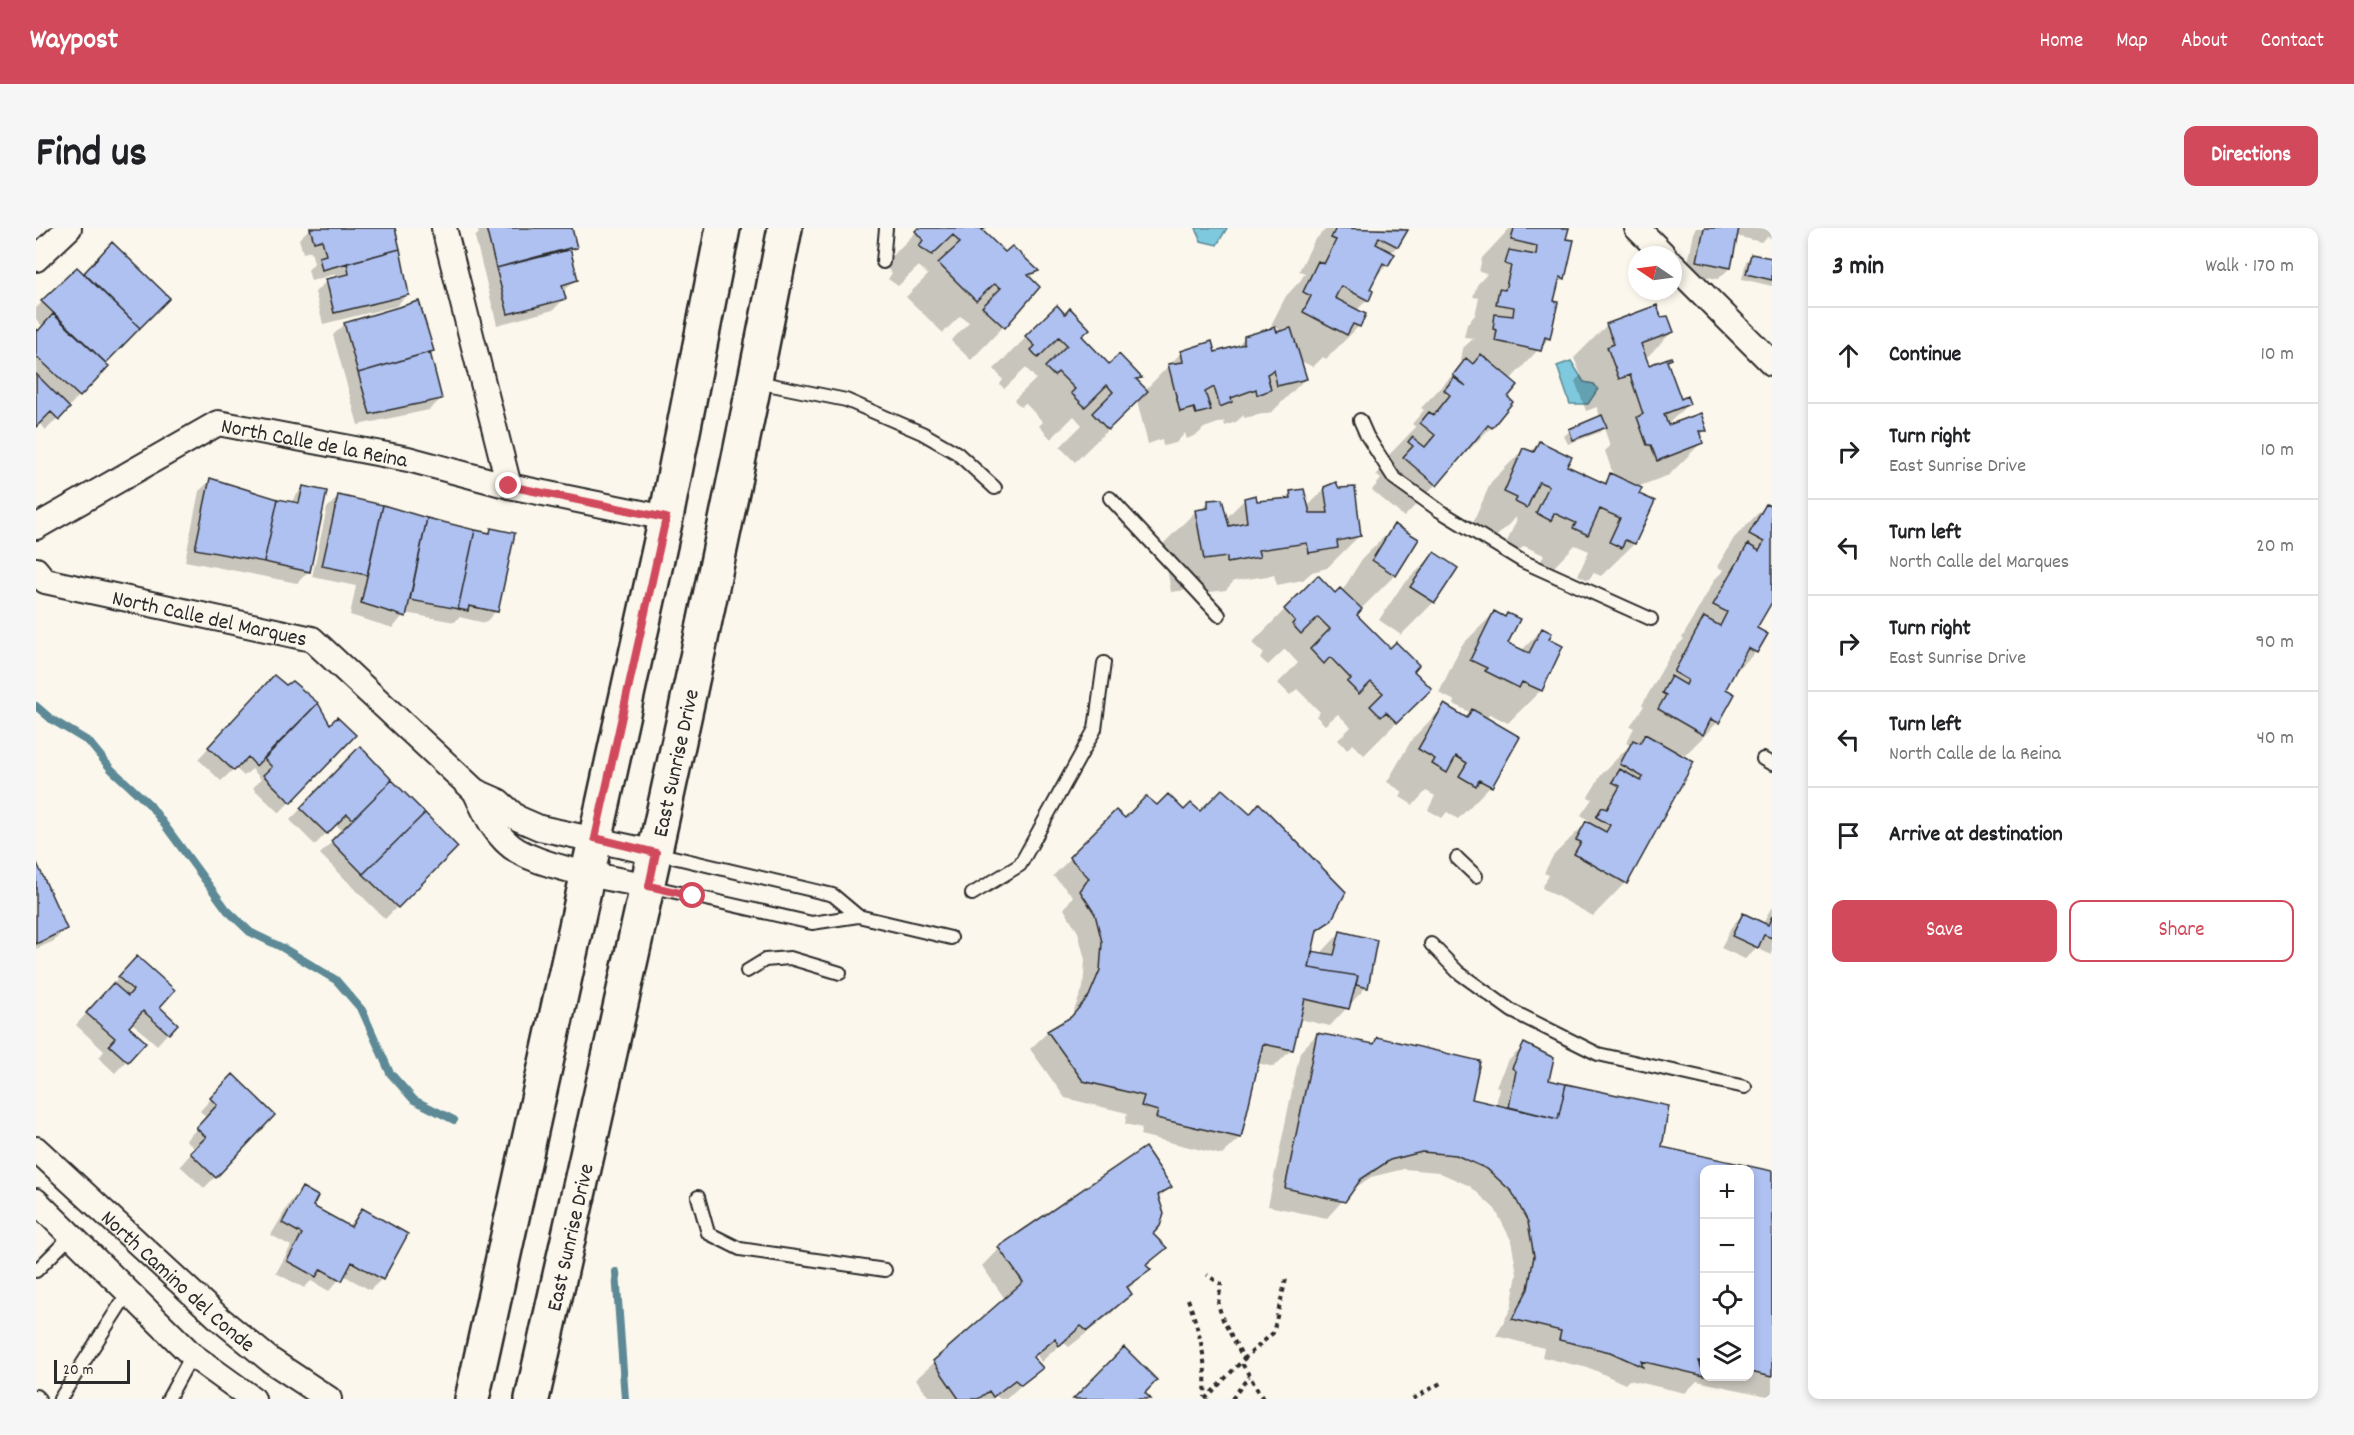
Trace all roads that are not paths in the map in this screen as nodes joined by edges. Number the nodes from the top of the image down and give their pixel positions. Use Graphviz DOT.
graph roads {
  1 [pos="69,228"];
  2 [pos="444,228"];
  3 [pos="723,228"];
  4 [pos="785,228"];
  5 [pos="886,228"];
  6 [pos="1637,228"];
  7 [pos="1655,246"];
  8 [pos="36,259"];
  9 [pos="883,262"];
  10 [pos="1682,273"];
  11 [pos="1772,363"];
  12 [pos="755,382"];
  13 [pos="1360,420"];
  14 [pos="509,486"];
  15 [pos="995,488"];
  16 [pos="1110,498"];
  17 [pos="666,518"];
  18 [pos="36,527"];
  19 [pos="36,570"];
  20 [pos="1219,615"];
  21 [pos="1651,619"];
  22 [pos="1104,663"];
  23 [pos="475,791"];
  24 [pos="595,838"];
  25 [pos="656,853"];
  26 [pos="1457,858"];
  27 [pos="588,872"];
  28 [pos="1476,876"];
  29 [pos="649,886"];
  30 [pos="972,894"];
  31 [pos="858,916"];
  32 [pos="951,938"];
  33 [pos="1431,944"];
  34 [pos="747,971"];
  35 [pos="840,973"];
  36 [pos="1745,1087"];
  37 [pos="36,1149"];
  38 [pos="698,1197"];
  39 [pos="36,1201"];
  40 [pos="72,1234"];
  41 [pos="885,1270"];
  42 [pos="36,1271"];
  43 [pos="129,1292"];
  44 [pos="192,1355"];
  45 [pos="36,1396"];
  46 [pos="39,1399"];
  47 [pos="60,1399"];
  48 [pos="168,1399"];
  49 [pos="253,1399"];
  50 [pos="329,1399"];
  51 [pos="472,1399"];
  52 [pos="532,1399"];
  1 -- 8 [label="street"];
  2 -- 14 [label="street"];
  3 -- 17 [label="main road"];
  4 -- 12 [label="main road, East Sunrise Drive"];
  5 -- 9 [label="lane"];
  6 -- 7 [label="street"];
  10 -- 11 [label="street"];
  12 -- 15 [label="lane"];
  12 -- 25 [label="main road, East Sunrise Drive"];
  13 -- 21 [label="lane"];
  14 -- 17 [label="street, North Calle de la Reina"];
  14 -- 18 [label="street, North Calle de la Reina"];
  16 -- 20 [label="lane"];
  17 -- 24 [label="main road"];
  19 -- 23 [label="street, North Calle del Marques"];
  22 -- 30 [label="lane"];
  23 -- 24 [label="street, North Calle del Marques"];
  23 -- 27 [label="street, North Calle del Marques"];
  24 -- 25 [label="street, North Calle del Marques"];
  24 -- 27 [label="main road"];
  25 -- 29 [label="main road, East Sunrise Drive"];
  25 -- 31 [label="lane"];
  26 -- 28 [label="lane"];
  27 -- 29 [label="street, North Calle del Marques"];
  27 -- 51 [label="main road"];
  29 -- 31 [label="lane"];
  29 -- 52 [label="main road, East Sunrise Drive"];
  31 -- 32 [label="lane"];
  33 -- 36 [label="lane"];
  34 -- 35 [label="lane"];
  37 -- 50 [label="street, North Camino del Conde"];
  38 -- 41 [label="lane"];
  39 -- 40 [label="street, North Camino del Conde"];
  40 -- 42 [label="lane"];
  40 -- 43 [label="street, North Camino del Conde"];
  43 -- 44 [label="street, North Camino del Conde"];
  43 -- 47 [label="lane"];
  44 -- 48 [label="lane"];
  44 -- 49 [label="street, North Camino del Conde"];
  45 -- 46 [label="lane"];
}
